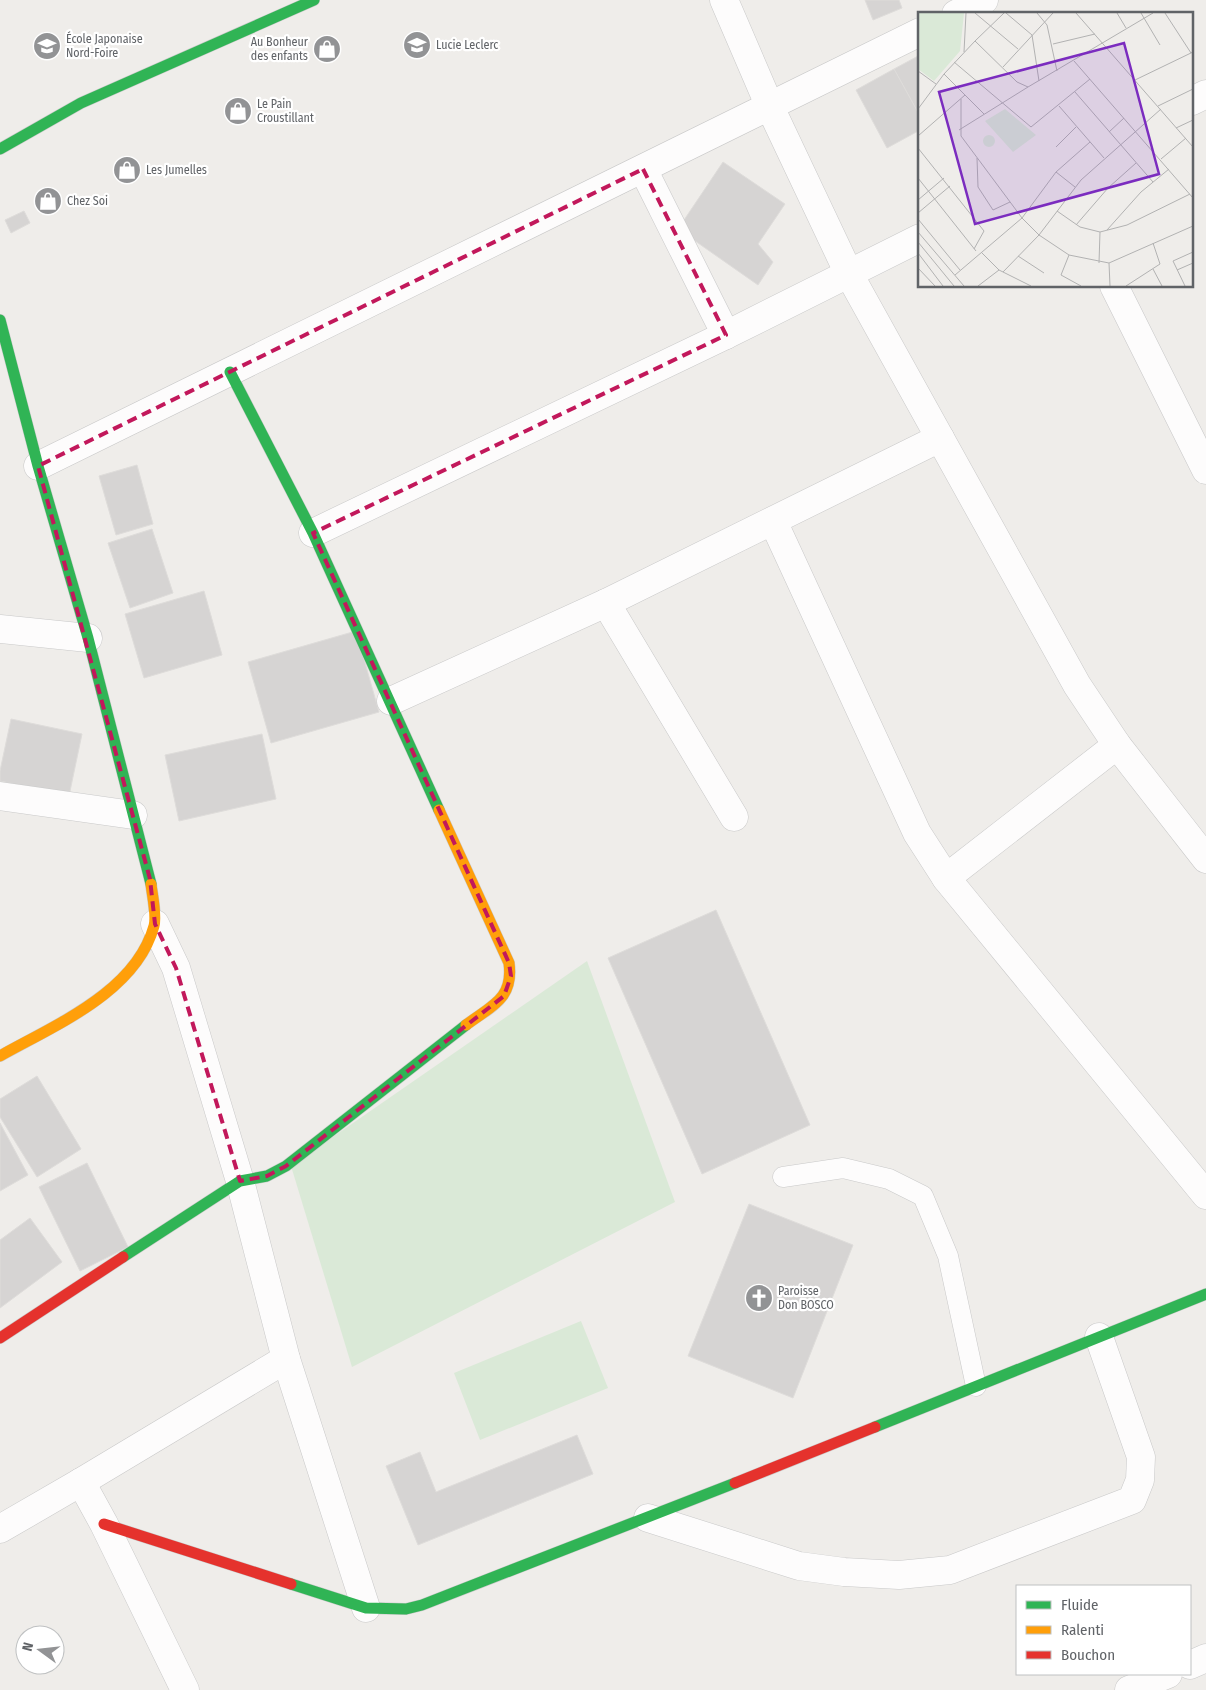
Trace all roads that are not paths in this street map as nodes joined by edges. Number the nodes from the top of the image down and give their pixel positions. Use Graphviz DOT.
graph roads {
  1 [pos="314,0"];
  2 [pos="724,0"];
  3 [pos="984,0"];
  4 [pos="960,12"];
  5 [pos="918,33"];
  6 [pos="1206,94"];
  7 [pos="1194,100"];
  8 [pos="770,107"];
  9 [pos="0,149"];
  10 [pos="643,169"];
  11 [pos="918,239"];
  12 [pos="849,274"];
  13 [pos="1115,288"];
  14 [pos="0,320"];
  15 [pos="726,335"];
  16 [pos="230,372"];
  17 [pos="940,438"];
  18 [pos="38,466"];
  19 [pos="1206,470"];
  20 [pos="773,521"];
  21 [pos="312,532"];
  22 [pos="606,604"];
  23 [pos="0,628"];
  24 [pos="88,638"];
  25 [pos="391,701"];
  26 [pos="1118,746"];
  27 [pos="0,796"];
  28 [pos="133,815"];
  29 [pos="734,817"];
  30 [pos="1206,859"];
  31 [pos="946,878"];
  32 [pos="155,924"];
  33 [pos="0,1056"];
  34 [pos="783,1177"];
  35 [pos="240,1181"];
  36 [pos="1206,1194"];
  37 [pos="1206,1294"];
  38 [pos="1099,1337"];
  39 [pos="0,1338"];
  40 [pos="286,1359"];
  41 [pos="976,1386"];
  42 [pos="81,1482"];
  43 [pos="648,1518"];
  44 [pos="104,1524"];
  45 [pos="0,1529"];
  46 [pos="366,1608"];
  47 [pos="1206,1658"];
  48 [pos="1191,1665"];
  49 [pos="1166,1675"];
  50 [pos="185,1690"];
  51 [pos="1129,1690"];
  1 -- 9 [label="street"];
  2 -- 8 [label="street"];
  3 -- 4 [label="street"];
  5 -- 8 [label="street"];
  6 -- 7 [label="street"];
  8 -- 10 [label="street"];
  8 -- 12 [label="street"];
  10 -- 15 [label="street"];
  10 -- 16 [label="street"];
  11 -- 12 [label="street"];
  12 -- 15 [label="street"];
  12 -- 17 [label="street"];
  13 -- 19 [label="street"];
  14 -- 18 [label="street"];
  15 -- 21 [label="street"];
  16 -- 18 [label="street"];
  16 -- 21 [label="street"];
  17 -- 20 [label="street"];
  17 -- 26 [label="street"];
  18 -- 24 [label="street"];
  20 -- 22 [label="street"];
  20 -- 31 [label="street"];
  21 -- 25 [label="street"];
  22 -- 25 [label="street"];
  22 -- 29 [label="street"];
  23 -- 24 [label="street"];
  24 -- 28 [label="street"];
  25 -- 35 [label="street"];
  26 -- 30 [label="street"];
  26 -- 31 [label="street"];
  27 -- 28 [label="street"];
  28 -- 32 [label="street"];
  31 -- 36 [label="street"];
  32 -- 33 [label="street"];
  32 -- 35 [label="street"];
  34 -- 41 [label="lane"];
  35 -- 39 [label="street"];
  35 -- 40 [label="street"];
  37 -- 38 [label="street"];
  38 -- 41 [label="street"];
  38 -- 43 [label="street"];
  40 -- 42 [label="street"];
  40 -- 46 [label="street"];
  41 -- 43 [label="street"];
  42 -- 44 [label="street"];
  42 -- 45 [label="street"];
  43 -- 46 [label="street"];
  44 -- 46 [label="street"];
  44 -- 50 [label="street"];
  47 -- 48 [label="street"];
  49 -- 51 [label="street"];
}
